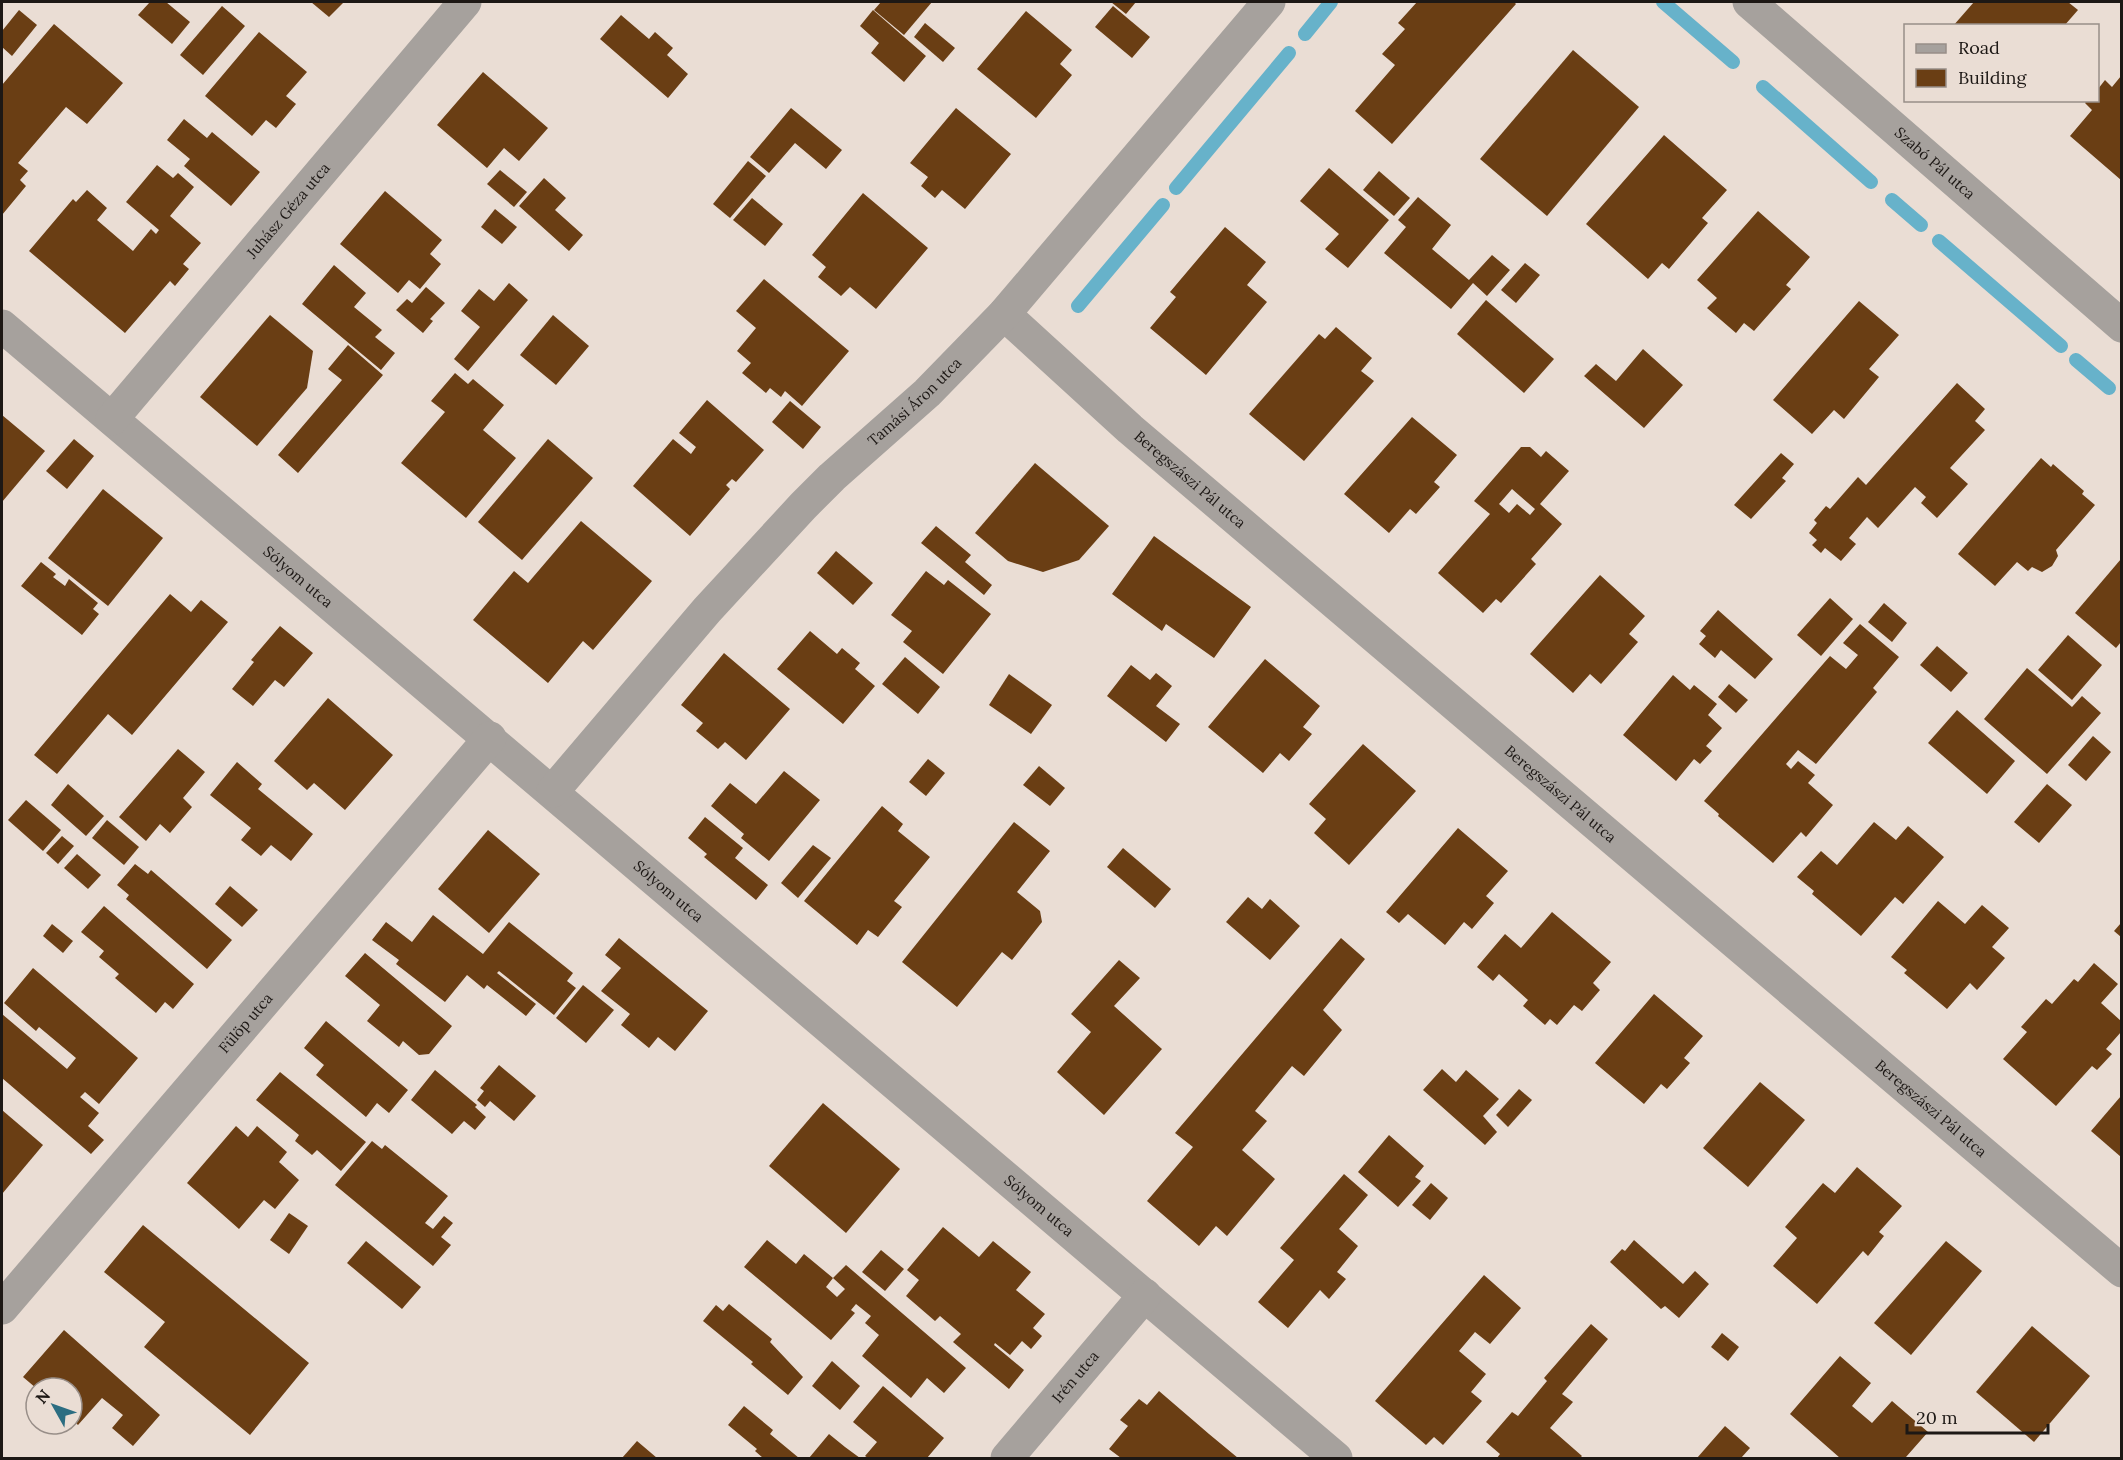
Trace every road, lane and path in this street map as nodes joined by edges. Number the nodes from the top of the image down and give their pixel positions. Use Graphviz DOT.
graph roads {
  1 [pos="465,2"];
  2 [pos="1269,2"];
  3 [pos="1749,2"];
  4 [pos="1004,314"];
  5 [pos="2121,325"];
  6 [pos="2,326"];
  7 [pos="112,419"];
  8 [pos="490,738"];
  9 [pos="553,792"];
  10 [pos="2121,1271"];
  11 [pos="1145,1295"];
  12 [pos="2,1308"];
  13 [pos="1007,1458"];
  14 [pos="1336,1458"];
  1 -- 7 [label="street, Juhász Géza utca"];
  2 -- 4 [label="street, Tamási Áron utca"];
  3 -- 5 [label="street, Szabó Pál utca"];
  4 -- 9 [label="street, Tamási Áron utca"];
  4 -- 10 [label="street, Beregszászi Pál utca"];
  6 -- 7 [label="street, Sólyom utca"];
  7 -- 8 [label="street, Sólyom utca"];
  8 -- 9 [label="street, Sólyom utca"];
  8 -- 12 [label="street, Fülöp utca"];
  9 -- 11 [label="street, Sólyom utca"];
  11 -- 13 [label="street, Irén utca"];
  11 -- 14 [label="street, Sólyom utca"];
}
